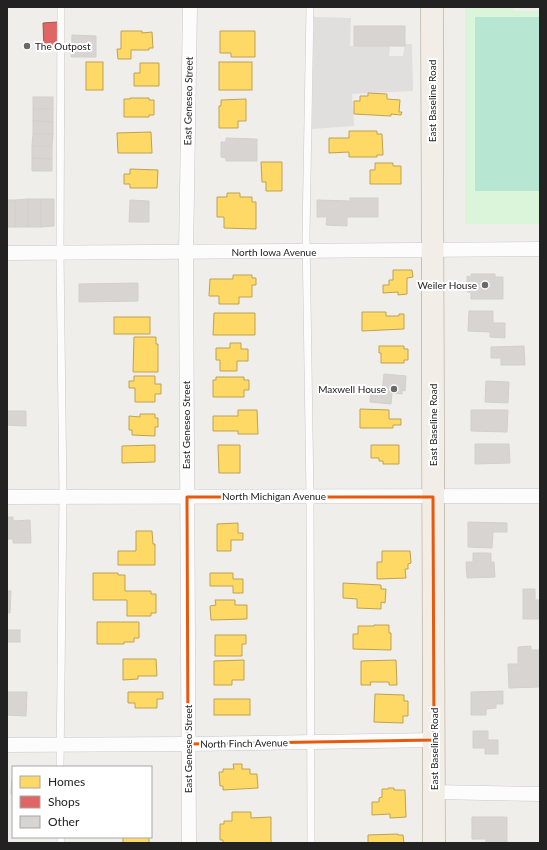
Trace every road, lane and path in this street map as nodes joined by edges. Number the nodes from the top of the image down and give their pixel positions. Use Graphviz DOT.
graph roads {
  1 [pos="61,7"];
  2 [pos="190,7"];
  3 [pos="310,7"];
  4 [pos="432,7"];
  5 [pos="432,250"];
  6 [pos="540,250"];
  7 [pos="186,252"];
  8 [pos="306,252"];
  9 [pos="7,253"];
  10 [pos="60,253"];
  11 [pos="7,496"];
  12 [pos="310,496"];
  13 [pos="540,496"];
  14 [pos="63,497"];
  15 [pos="187,497"];
  16 [pos="433,497"];
  17 [pos="434,740"];
  18 [pos="311,742"];
  19 [pos="188,744"];
  20 [pos="7,745"];
  21 [pos="60,745"];
  22 [pos="60,766"];
  23 [pos="434,792"];
  24 [pos="540,794"];
  25 [pos="189,843"];
  26 [pos="311,843"];
  27 [pos="434,843"];
  1 -- 10 [label="lane"];
  2 -- 7 [label="street, East Geneseo Street"];
  3 -- 8 [label="lane"];
  4 -- 5 [label="main road, East Baseline Road"];
  5 -- 6 [label="street, North Iowa Avenue"];
  5 -- 8 [label="street, North Iowa Avenue"];
  5 -- 16 [label="main road, East Baseline Road"];
  7 -- 8 [label="street, North Iowa Avenue"];
  7 -- 10 [label="street, North Iowa Avenue"];
  7 -- 15 [label="street, East Geneseo Street"];
  8 -- 12 [label="lane"];
  9 -- 10 [label="street, North Iowa Avenue"];
  10 -- 14 [label="lane"];
  11 -- 14 [label="street, North Michigan Avenue"];
  12 -- 15 [label="street, North Michigan Avenue"];
  12 -- 16 [label="street, North Michigan Avenue"];
  12 -- 18 [label="lane"];
  13 -- 16 [label="street, North Michigan Avenue"];
  14 -- 15 [label="street, North Michigan Avenue"];
  14 -- 21 [label="lane"];
  15 -- 19 [label="street, East Geneseo Street"];
  16 -- 17 [label="main road, East Baseline Road"];
  17 -- 18 [label="street, North Finch Avenue"];
  17 -- 23 [label="main road, East Baseline Road"];
  18 -- 19 [label="street, North Finch Avenue"];
  18 -- 26 [label="lane"];
  19 -- 21 [label="street, North Finch Avenue"];
  19 -- 25 [label="street, East Geneseo Street"];
  20 -- 21 [label="street, North Finch Avenue"];
  21 -- 22 [label="lane"];
  23 -- 24 [label="street"];
  23 -- 27 [label="main road, East Baseline Road"];
}
